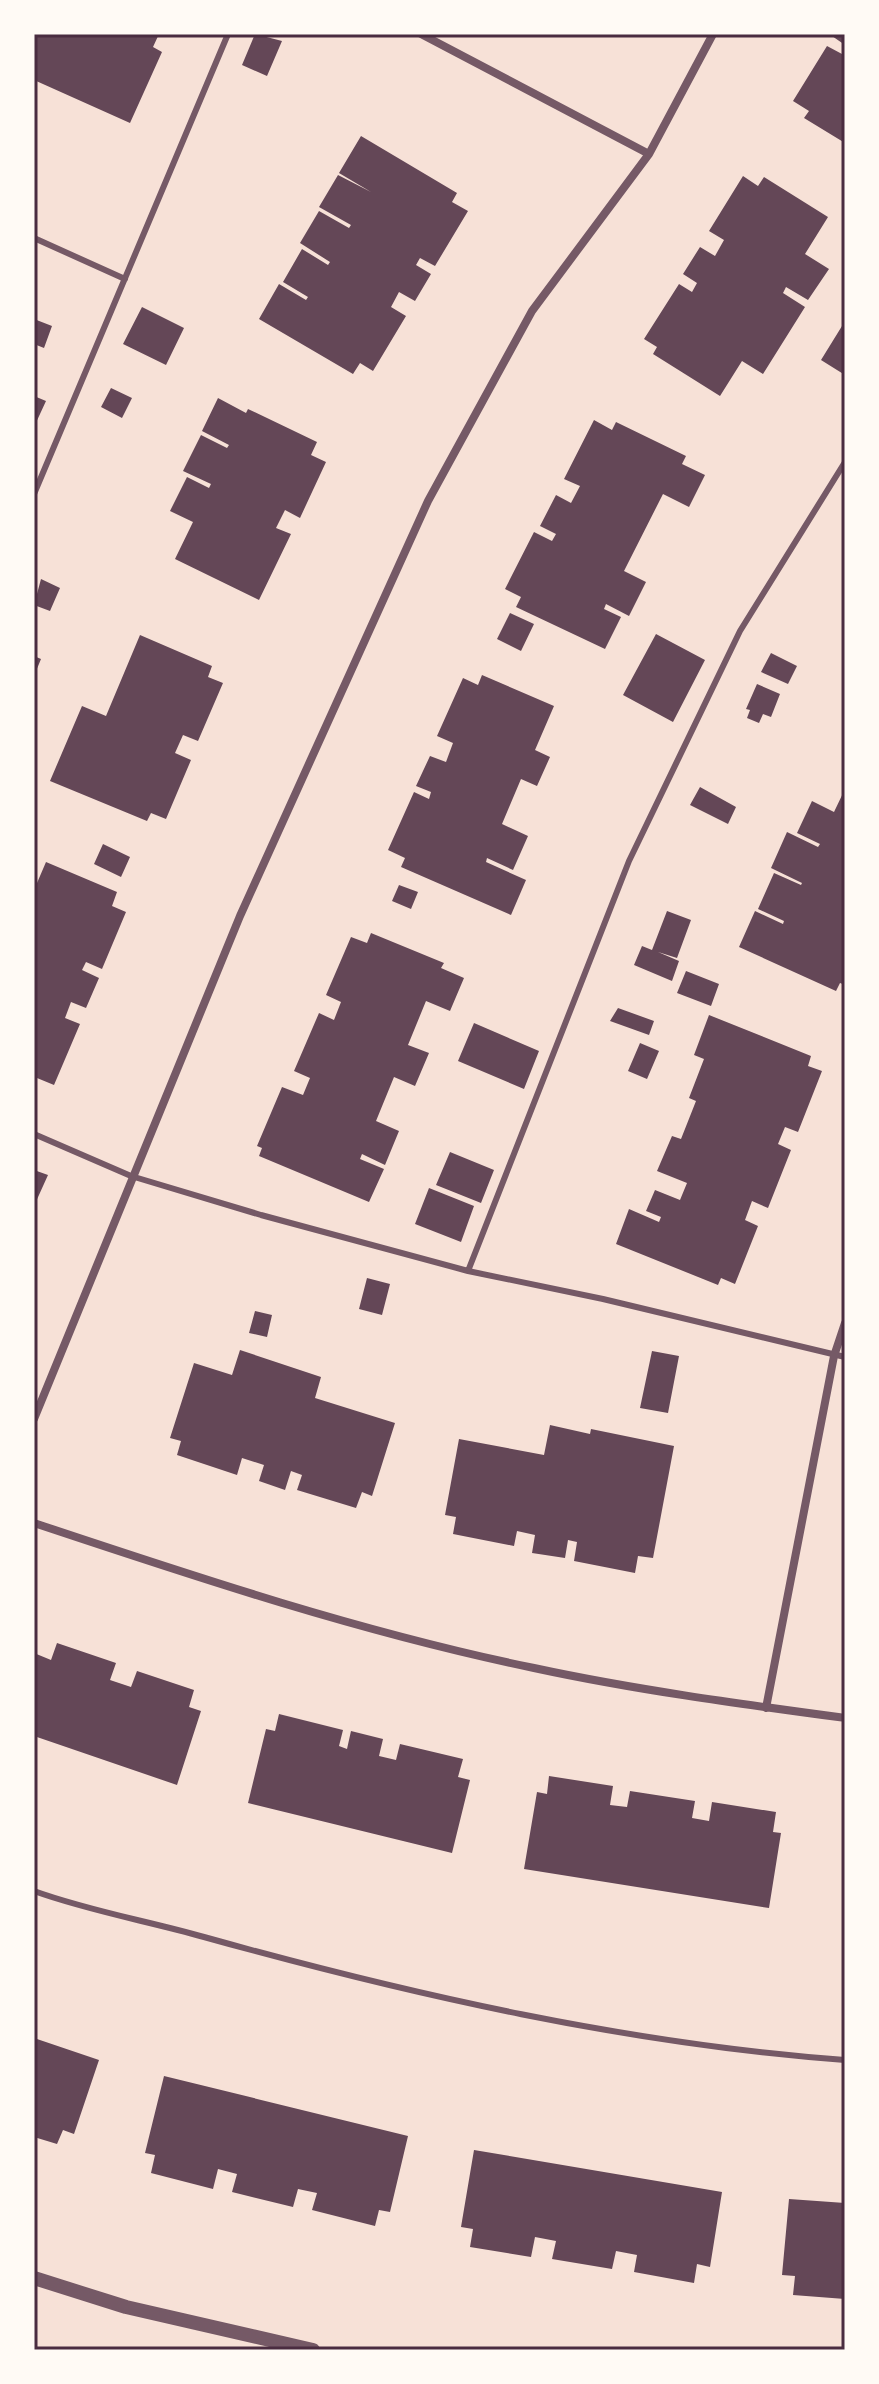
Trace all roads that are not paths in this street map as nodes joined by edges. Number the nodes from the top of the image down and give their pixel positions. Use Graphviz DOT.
graph roads {
  1 [pos="228,34"];
  2 [pos="421,34"];
  3 [pos="713,34"];
  4 [pos="649,154"];
  5 [pos="34,238"];
  6 [pos="125,279"];
  7 [pos="845,462"];
  8 [pos="34,494"];
  9 [pos="34,1134"];
  10 [pos="131,1176"];
  11 [pos="468,1271"];
  12 [pos="845,1323"];
  13 [pos="834,1356"];
  14 [pos="845,1357"];
  15 [pos="34,1419"];
  16 [pos="34,1523"];
  17 [pos="766,1708"];
  18 [pos="845,1718"];
  19 [pos="34,1891"];
  20 [pos="845,2060"];
  21 [pos="34,2278"];
  22 [pos="313,2350"];
  1 -- 6 [label="lane"];
  2 -- 4 [label="street"];
  3 -- 4 [label="street"];
  4 -- 10 [label="street"];
  5 -- 6 [label="lane"];
  6 -- 8 [label="lane"];
  7 -- 11 [label="lane"];
  9 -- 10 [label="lane"];
  10 -- 11 [label="lane"];
  10 -- 15 [label="street"];
  11 -- 13 [label="lane"];
  12 -- 13 [label="street"];
  13 -- 14 [label="lane"];
  13 -- 17 [label="street"];
  16 -- 17 [label="street"];
  17 -- 18 [label="street"];
  19 -- 20 [label="lane"];
  21 -- 22 [label="street"];
}
